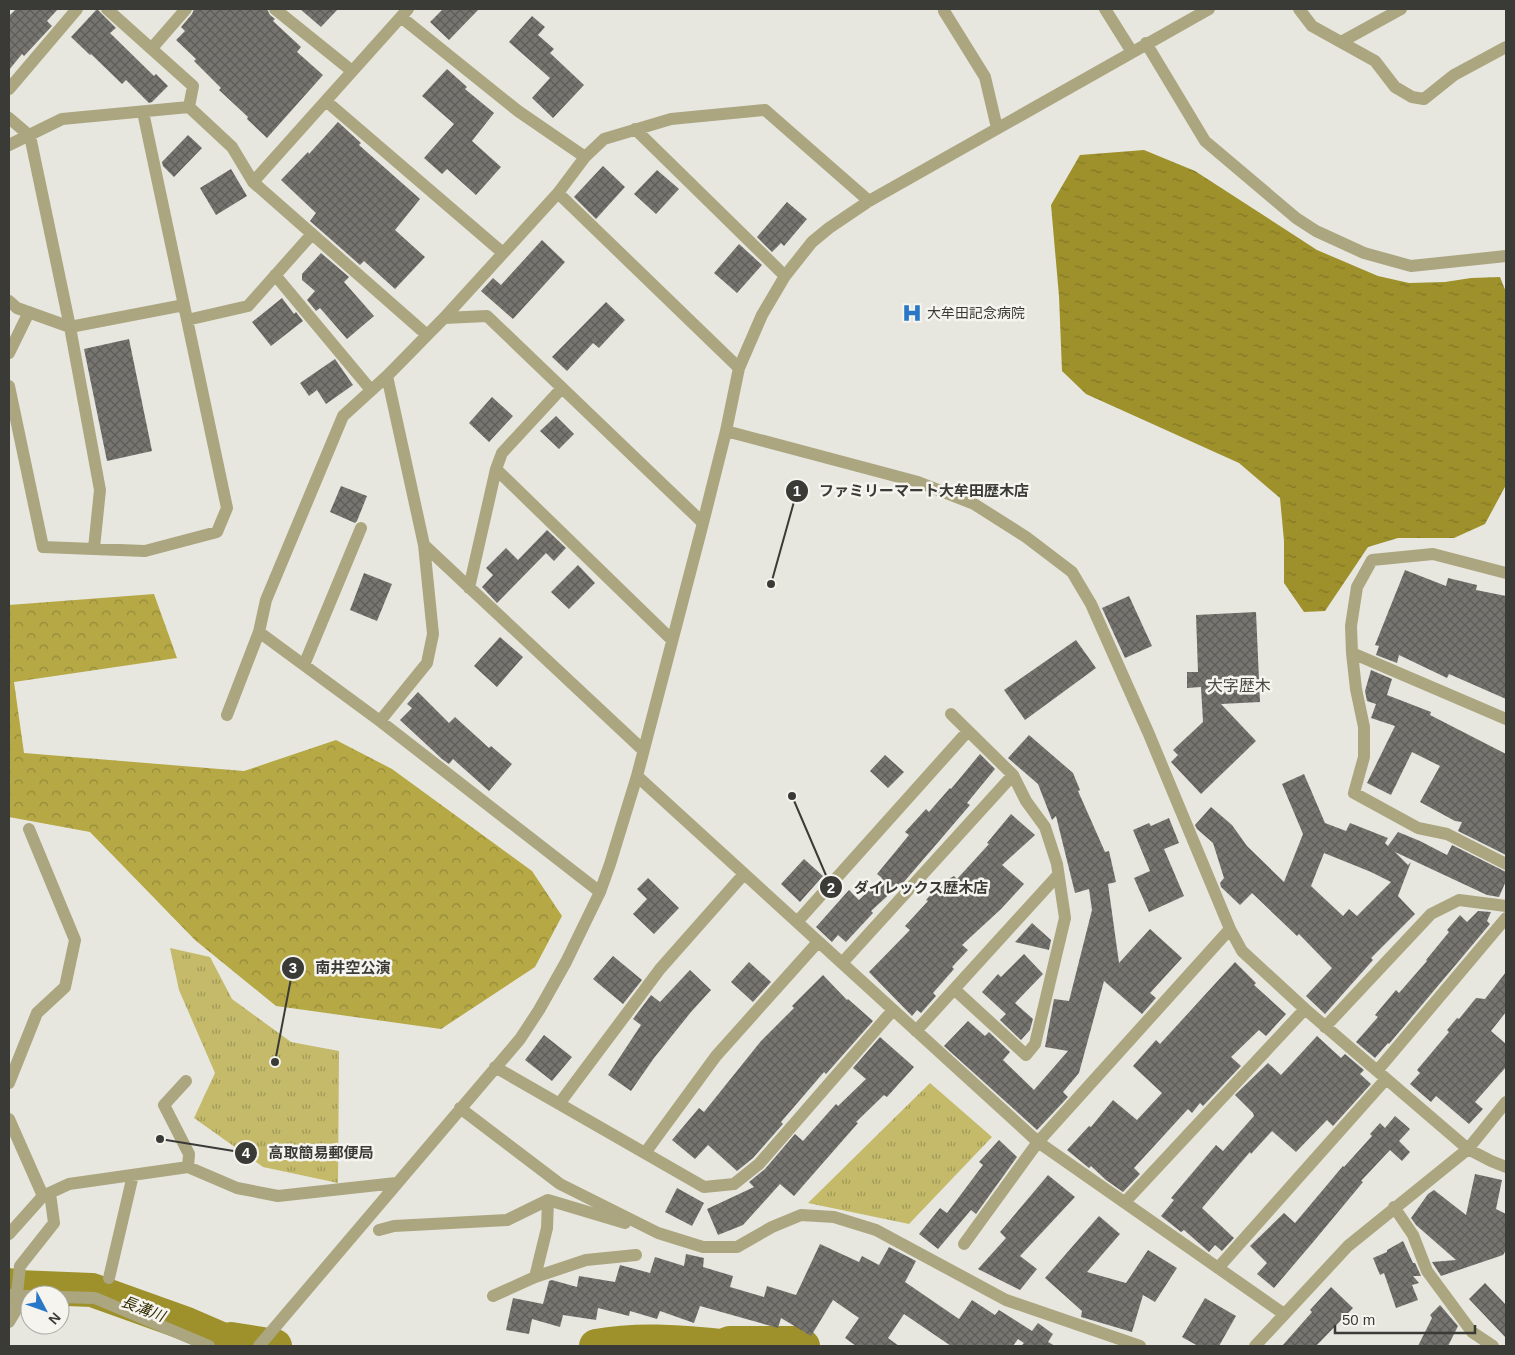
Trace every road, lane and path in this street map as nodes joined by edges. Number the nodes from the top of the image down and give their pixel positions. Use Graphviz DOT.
graph roads {
  1 [pos="76,9"];
  2 [pos="107,9"];
  3 [pos="186,9"];
  4 [pos="275,9"];
  5 [pos="943,9"];
  6 [pos="1106,9"];
  7 [pos="1209,9"];
  8 [pos="1299,9"];
  9 [pos="1401,9"];
  10 [pos="405,13"];
  11 [pos="1341,42"];
  12 [pos="1146,43"];
  13 [pos="1506,47"];
  14 [pos="152,48"];
  15 [pos="1132,52"];
  16 [pos="352,71"];
  17 [pos="9,89"];
  18 [pos="326,101"];
  19 [pos="189,108"];
  20 [pos="143,112"];
  21 [pos="9,118"];
  22 [pos="997,128"];
  23 [pos="635,129"];
  24 [pos="30,136"];
  25 [pos="9,145"];
  26 [pos="585,157"];
  27 [pos="253,182"];
  28 [pos="558,193"];
  29 [pos="869,201"];
  30 [pos="312,234"];
  31 [pos="503,253"];
  32 [pos="1506,256"];
  33 [pos="276,275"];
  34 [pos="785,276"];
  35 [pos="9,301"];
  36 [pos="184,305"];
  37 [pos="29,312"];
  38 [pos="444,318"];
  39 [pos="187,320"];
  40 [pos="70,327"];
  41 [pos="427,335"];
  42 [pos="9,353"];
  43 [pos="739,368"];
  44 [pos="387,376"];
  45 [pos="9,386"];
  46 [pos="562,388"];
  47 [pos="371,390"];
  48 [pos="726,430"];
  49 [pos="496,469"];
  50 [pos="703,523"];
  51 [pos="361,528"];
  52 [pos="424,545"];
  53 [pos="94,548"];
  54 [pos="1506,573"];
  55 [pos="469,588"];
  56 [pos="259,632"];
  57 [pos="672,640"];
  58 [pos="1352,653"];
  59 [pos="304,665"];
  60 [pos="951,714"];
  61 [pos="227,715"];
  62 [pos="1506,719"];
  63 [pos="380,721"];
  64 [pos="968,731"];
  65 [pos="643,750"];
  66 [pos="1013,775"];
  67 [pos="637,776"];
  68 [pos="29,829"];
  69 [pos="1506,864"];
  70 [pos="744,874"];
  71 [pos="1058,875"];
  72 [pos="600,892"];
  73 [pos="1506,907"];
  74 [pos="796,922"];
  75 [pos="1230,929"];
  76 [pos="818,942"];
  77 [pos="842,963"];
  78 [pos="954,989"];
  79 [pos="1305,1009"];
  80 [pos="893,1010"];
  81 [pos="1325,1026"];
  82 [pos="916,1030"];
  83 [pos="495,1067"];
  84 [pos="1382,1075"];
  85 [pos="186,1081"];
  86 [pos="9,1083"];
  87 [pos="1506,1103"];
  88 [pos="559,1104"];
  89 [pos="460,1108"];
  90 [pos="9,1119"];
  91 [pos="1038,1142"];
  92 [pos="1468,1149"];
  93 [pos="645,1153"];
  94 [pos="188,1166"];
  95 [pos="1506,1167"];
  96 [pos="133,1175"];
  97 [pos="396,1183"];
  98 [pos="47,1195"];
  99 [pos="548,1200"];
  100 [pos="1125,1202"];
  101 [pos="1394,1208"];
  102 [pos="379,1230"];
  103 [pos="9,1234"];
  104 [pos="658,1234"];
  105 [pos="964,1244"];
  106 [pos="636,1255"];
  107 [pos="1218,1268"];
  108 [pos="535,1277"];
  109 [pos="109,1278"];
  110 [pos="13,1295"];
  111 [pos="493,1296"];
  112 [pos="70,1297"];
  113 [pos="1284,1314"];
  114 [pos="9,1322"];
  115 [pos="209,1346"];
  116 [pos="259,1346"];
  117 [pos="1140,1346"];
  118 [pos="1255,1346"];
  119 [pos="1493,1346"];
  1 -- 17 [label="street"];
  2 -- 14 [label="street"];
  3 -- 14 [label="street"];
  4 -- 16 [label="street"];
  5 -- 22 [label="street"];
  6 -- 15 [label="street"];
  7 -- 12 [label="street"];
  8 -- 11 [label="street"];
  9 -- 11 [label="street"];
  10 -- 16 [label="street"];
  10 -- 26 [label="street"];
  11 -- 13 [label="street"];
  12 -- 15 [label="street"];
  12 -- 32 [label="street"];
  14 -- 19 [label="street"];
  15 -- 22 [label="street"];
  16 -- 18 [label="street"];
  18 -- 27 [label="street"];
  18 -- 31 [label="street"];
  19 -- 20 [label="street"];
  19 -- 27 [label="street"];
  20 -- 24 [label="street"];
  20 -- 36 [label="street"];
  21 -- 24 [label="street"];
  22 -- 29 [label="street"];
  23 -- 26 [label="street"];
  23 -- 29 [label="street"];
  23 -- 34 [label="street"];
  24 -- 25 [label="street"];
  24 -- 40 [label="street"];
  26 -- 28 [label="street"];
  27 -- 30 [label="street"];
  28 -- 31 [label="street"];
  28 -- 43 [label="street"];
  29 -- 34 [label="street"];
  30 -- 33 [label="street"];
  30 -- 41 [label="street"];
  31 -- 38 [label="street"];
  33 -- 39 [label="street"];
  33 -- 47 [label="street"];
  34 -- 43 [label="street"];
  35 -- 37 [label="street"];
  36 -- 39 [label="street"];
  36 -- 40 [label="street"];
  37 -- 40 [label="street"];
  37 -- 42 [label="street"];
  38 -- 41 [label="street"];
  38 -- 46 [label="street"];
  39 -- 53 [label="street"];
  40 -- 53 [label="street"];
  41 -- 44 [label="street"];
  43 -- 48 [label="street"];
  44 -- 47 [label="street"];
  44 -- 52 [label="street"];
  45 -- 53 [label="street"];
  46 -- 49 [label="street"];
  46 -- 50 [label="street"];
  47 -- 56 [label="street"];
  48 -- 50 [label="street"];
  48 -- 75 [label="street"];
  49 -- 55 [label="street"];
  49 -- 57 [label="street"];
  50 -- 57 [label="street"];
  51 -- 59 [label="street"];
  52 -- 55 [label="street"];
  52 -- 63 [label="street"];
  54 -- 58 [label="street"];
  55 -- 65 [label="street"];
  56 -- 59 [label="street"];
  56 -- 61 [label="street"];
  57 -- 65 [label="street"];
  58 -- 62 [label="street"];
  58 -- 69 [label="street"];
  59 -- 63 [label="street"];
  60 -- 64 [label="street"];
  63 -- 72 [label="street"];
  64 -- 66 [label="street"];
  64 -- 74 [label="street"];
  65 -- 67 [label="street"];
  66 -- 71 [label="street"];
  66 -- 77 [label="street"];
  67 -- 70 [label="street"];
  67 -- 72 [label="street"];
  68 -- 86 [label="street"];
  70 -- 74 [label="street"];
  70 -- 88 [label="street"];
  71 -- 78 [label="street"];
  71 -- 78 [label="street"];
  72 -- 83 [label="street"];
  73 -- 81 [label="street"];
  73 -- 84 [label="street"];
  74 -- 76 [label="street"];
  75 -- 79 [label="street"];
  75 -- 91 [label="street"];
  76 -- 77 [label="street"];
  76 -- 93 [label="street"];
  77 -- 80 [label="street"];
  78 -- 82 [label="street"];
  79 -- 81 [label="street"];
  79 -- 100 [label="street"];
  80 -- 82 [label="street"];
  80 -- 93 [label="street"];
  81 -- 84 [label="street"];
  82 -- 91 [label="street"];
  83 -- 88 [label="street"];
  83 -- 89 [label="street"];
  84 -- 92 [label="street"];
  84 -- 107 [label="street"];
  85 -- 94 [label="street"];
  87 -- 92 [label="street"];
  88 -- 93 [label="street"];
  89 -- 97 [label="street"];
  89 -- 104 [label="street"];
  90 -- 98 [label="street"];
  91 -- 100 [label="street"];
  91 -- 105 [label="street"];
  92 -- 95 [label="street"];
  92 -- 101 [label="street"];
  94 -- 96 [label="street"];
  94 -- 97 [label="street"];
  96 -- 98 [label="street"];
  96 -- 109 [label="street"];
  97 -- 116 [label="street"];
  98 -- 103 [label="street"];
  98 -- 110 [label="street"];
  99 -- 102 [label="street"];
  99 -- 104 [label="street"];
  99 -- 108 [label="street"];
  100 -- 107 [label="street"];
  101 -- 113 [label="street"];
  101 -- 119 [label="street"];
  104 -- 117 [label="street"];
  106 -- 108 [label="street"];
  107 -- 113 [label="street"];
  108 -- 111 [label="street"];
  110 -- 114 [label="street"];
  112 -- 115 [label="street"];
  113 -- 118 [label="street"];
}
